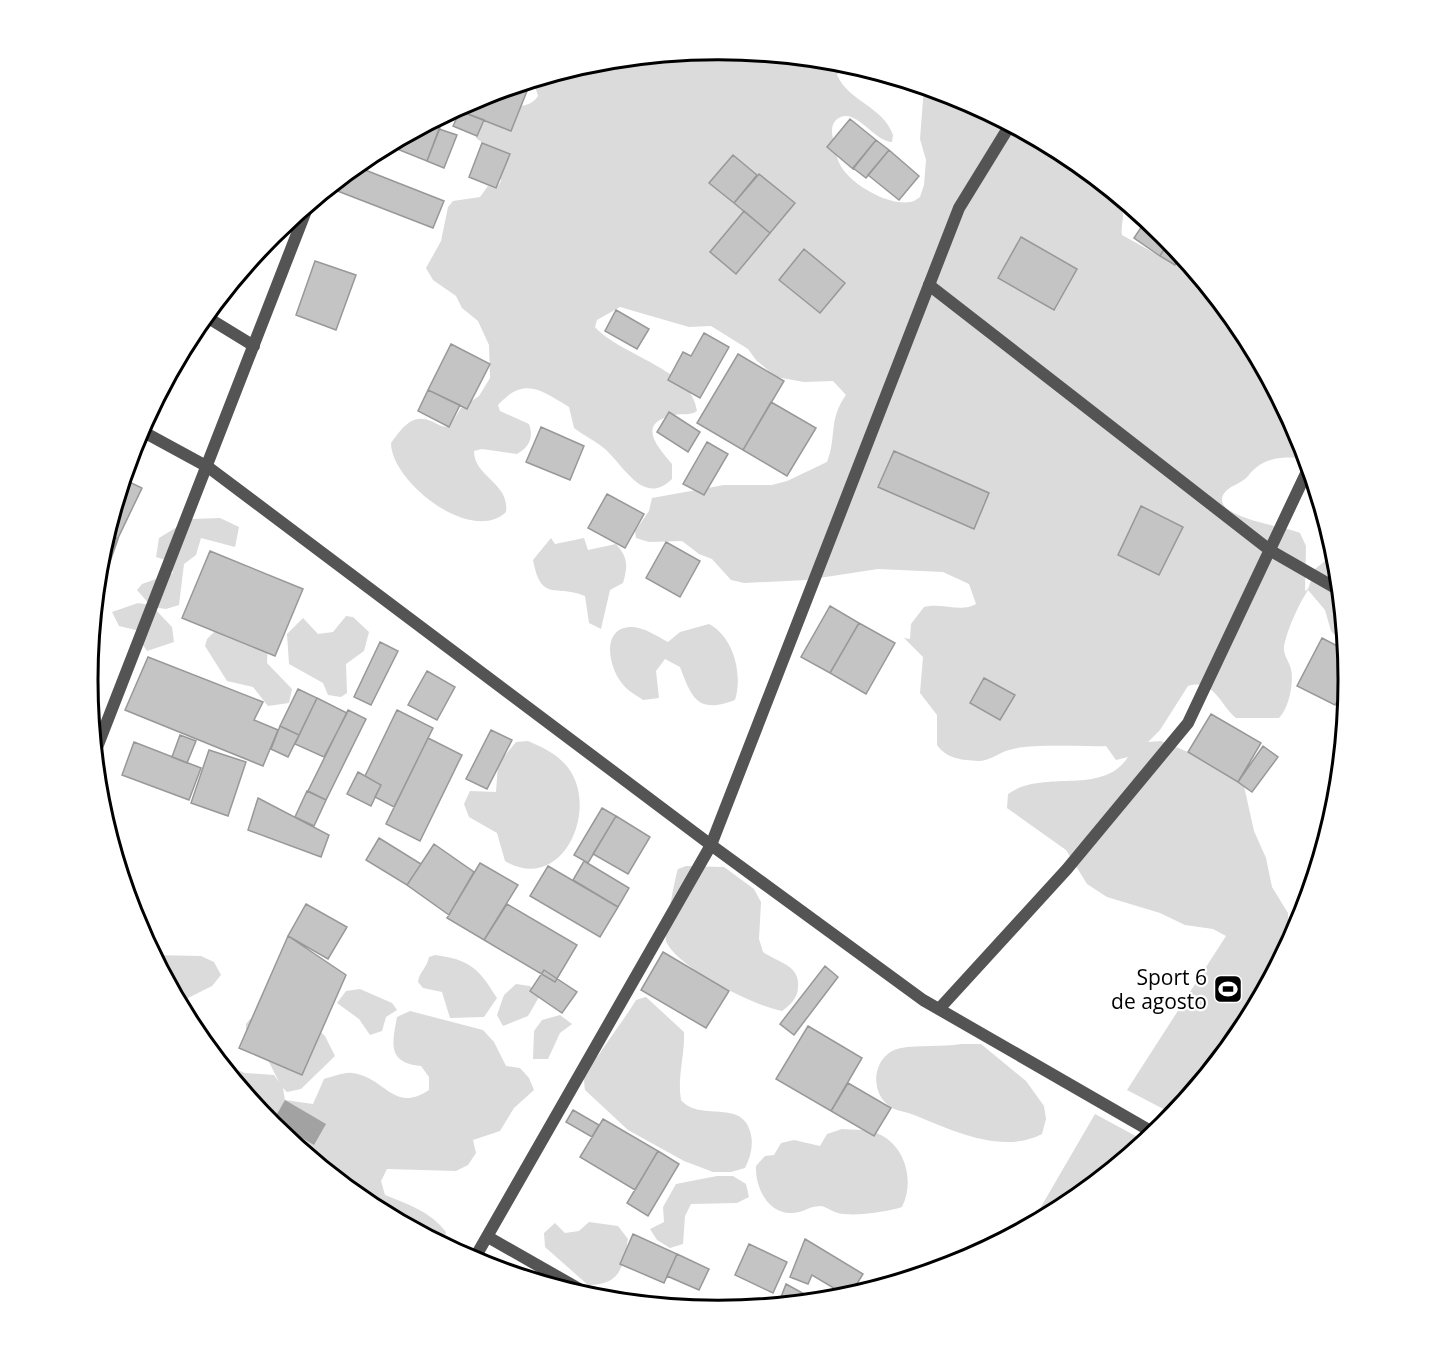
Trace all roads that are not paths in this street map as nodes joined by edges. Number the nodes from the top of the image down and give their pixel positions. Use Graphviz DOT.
graph roads {
  1 [pos="1006,131"];
  2 [pos="302,220"];
  3 [pos="929,285"];
  4 [pos="213,321"];
  5 [pos="254,346"];
  6 [pos="149,435"];
  7 [pos="208,467"];
  8 [pos="1304,479"];
  9 [pos="1271,551"];
  10 [pos="1330,585"];
  11 [pos="101,738"];
  12 [pos="711,845"];
  13 [pos="939,1009"];
  14 [pos="1145,1128"];
  15 [pos="488,1237"];
  16 [pos="478,1252"];
  17 [pos="565,1281"];
  1 -- 3 [label="street"];
  2 -- 5 [label="street"];
  3 -- 9 [label="street"];
  3 -- 12 [label="street"];
  4 -- 5 [label="street"];
  5 -- 7 [label="street"];
  6 -- 7 [label="street"];
  7 -- 11 [label="street"];
  7 -- 12 [label="street"];
  8 -- 9 [label="street"];
  9 -- 10 [label="street"];
  9 -- 13 [label="street"];
  12 -- 13 [label="street"];
  12 -- 15 [label="street"];
  13 -- 14 [label="street"];
  15 -- 16 [label="street"];
  15 -- 17 [label="street"];
}
